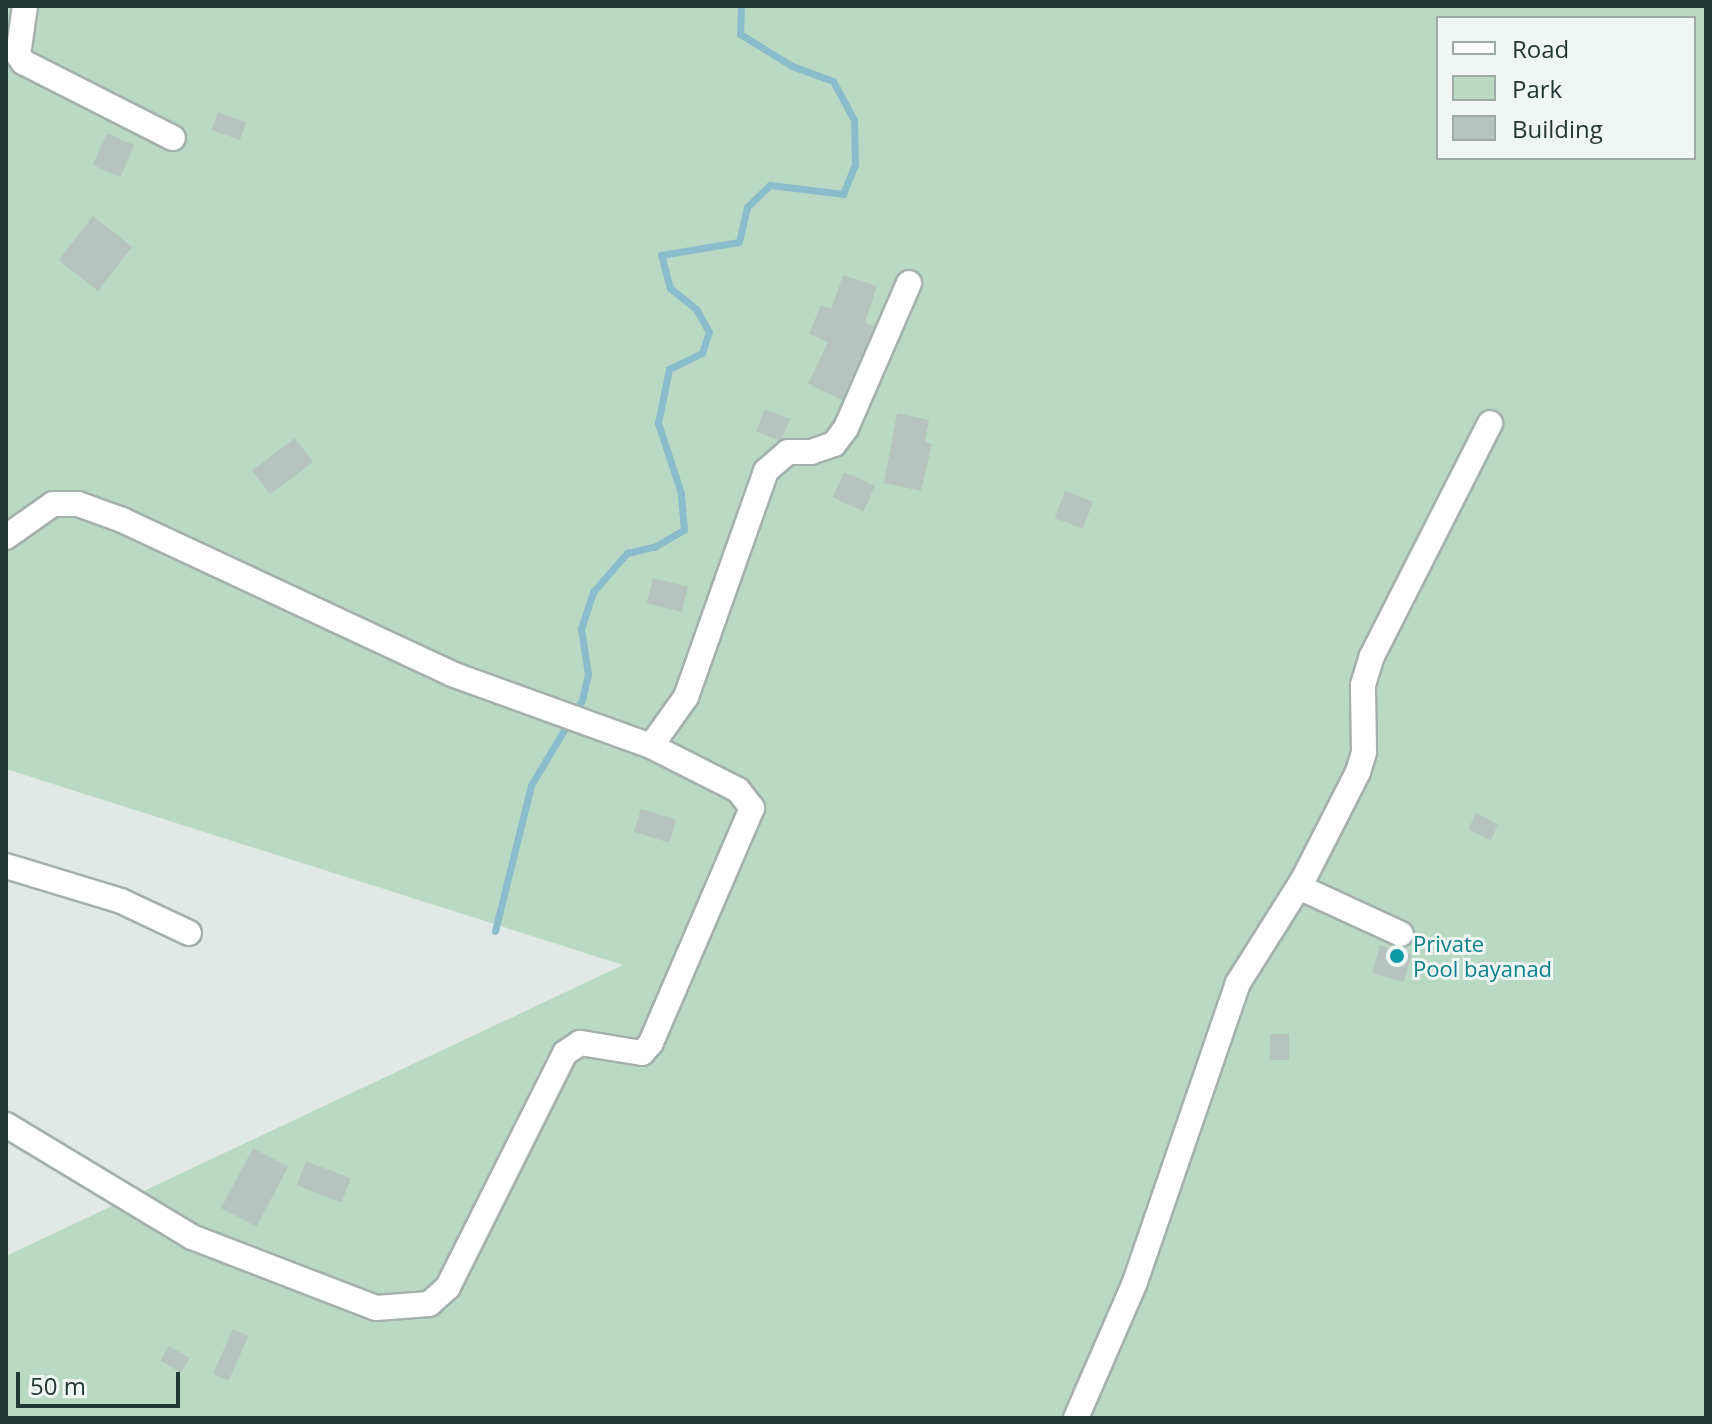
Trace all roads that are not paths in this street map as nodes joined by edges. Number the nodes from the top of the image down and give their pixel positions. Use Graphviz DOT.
graph roads {
  1 [pos="25,6"];
  2 [pos="173,138"];
  3 [pos="909,283"];
  4 [pos="1490,423"];
  5 [pos="6,537"];
  6 [pos="651,746"];
  7 [pos="6,866"];
  8 [pos="1299,887"];
  9 [pos="189,933"];
  10 [pos="1401,934"];
  11 [pos="6,1125"];
  12 [pos="1076,1418"];
  1 -- 2 [label="street"];
  3 -- 6 [label="street"];
  4 -- 8 [label="street"];
  5 -- 6 [label="street"];
  6 -- 11 [label="street"];
  7 -- 9 [label="street"];
  8 -- 10 [label="street"];
  8 -- 12 [label="street"];
}
